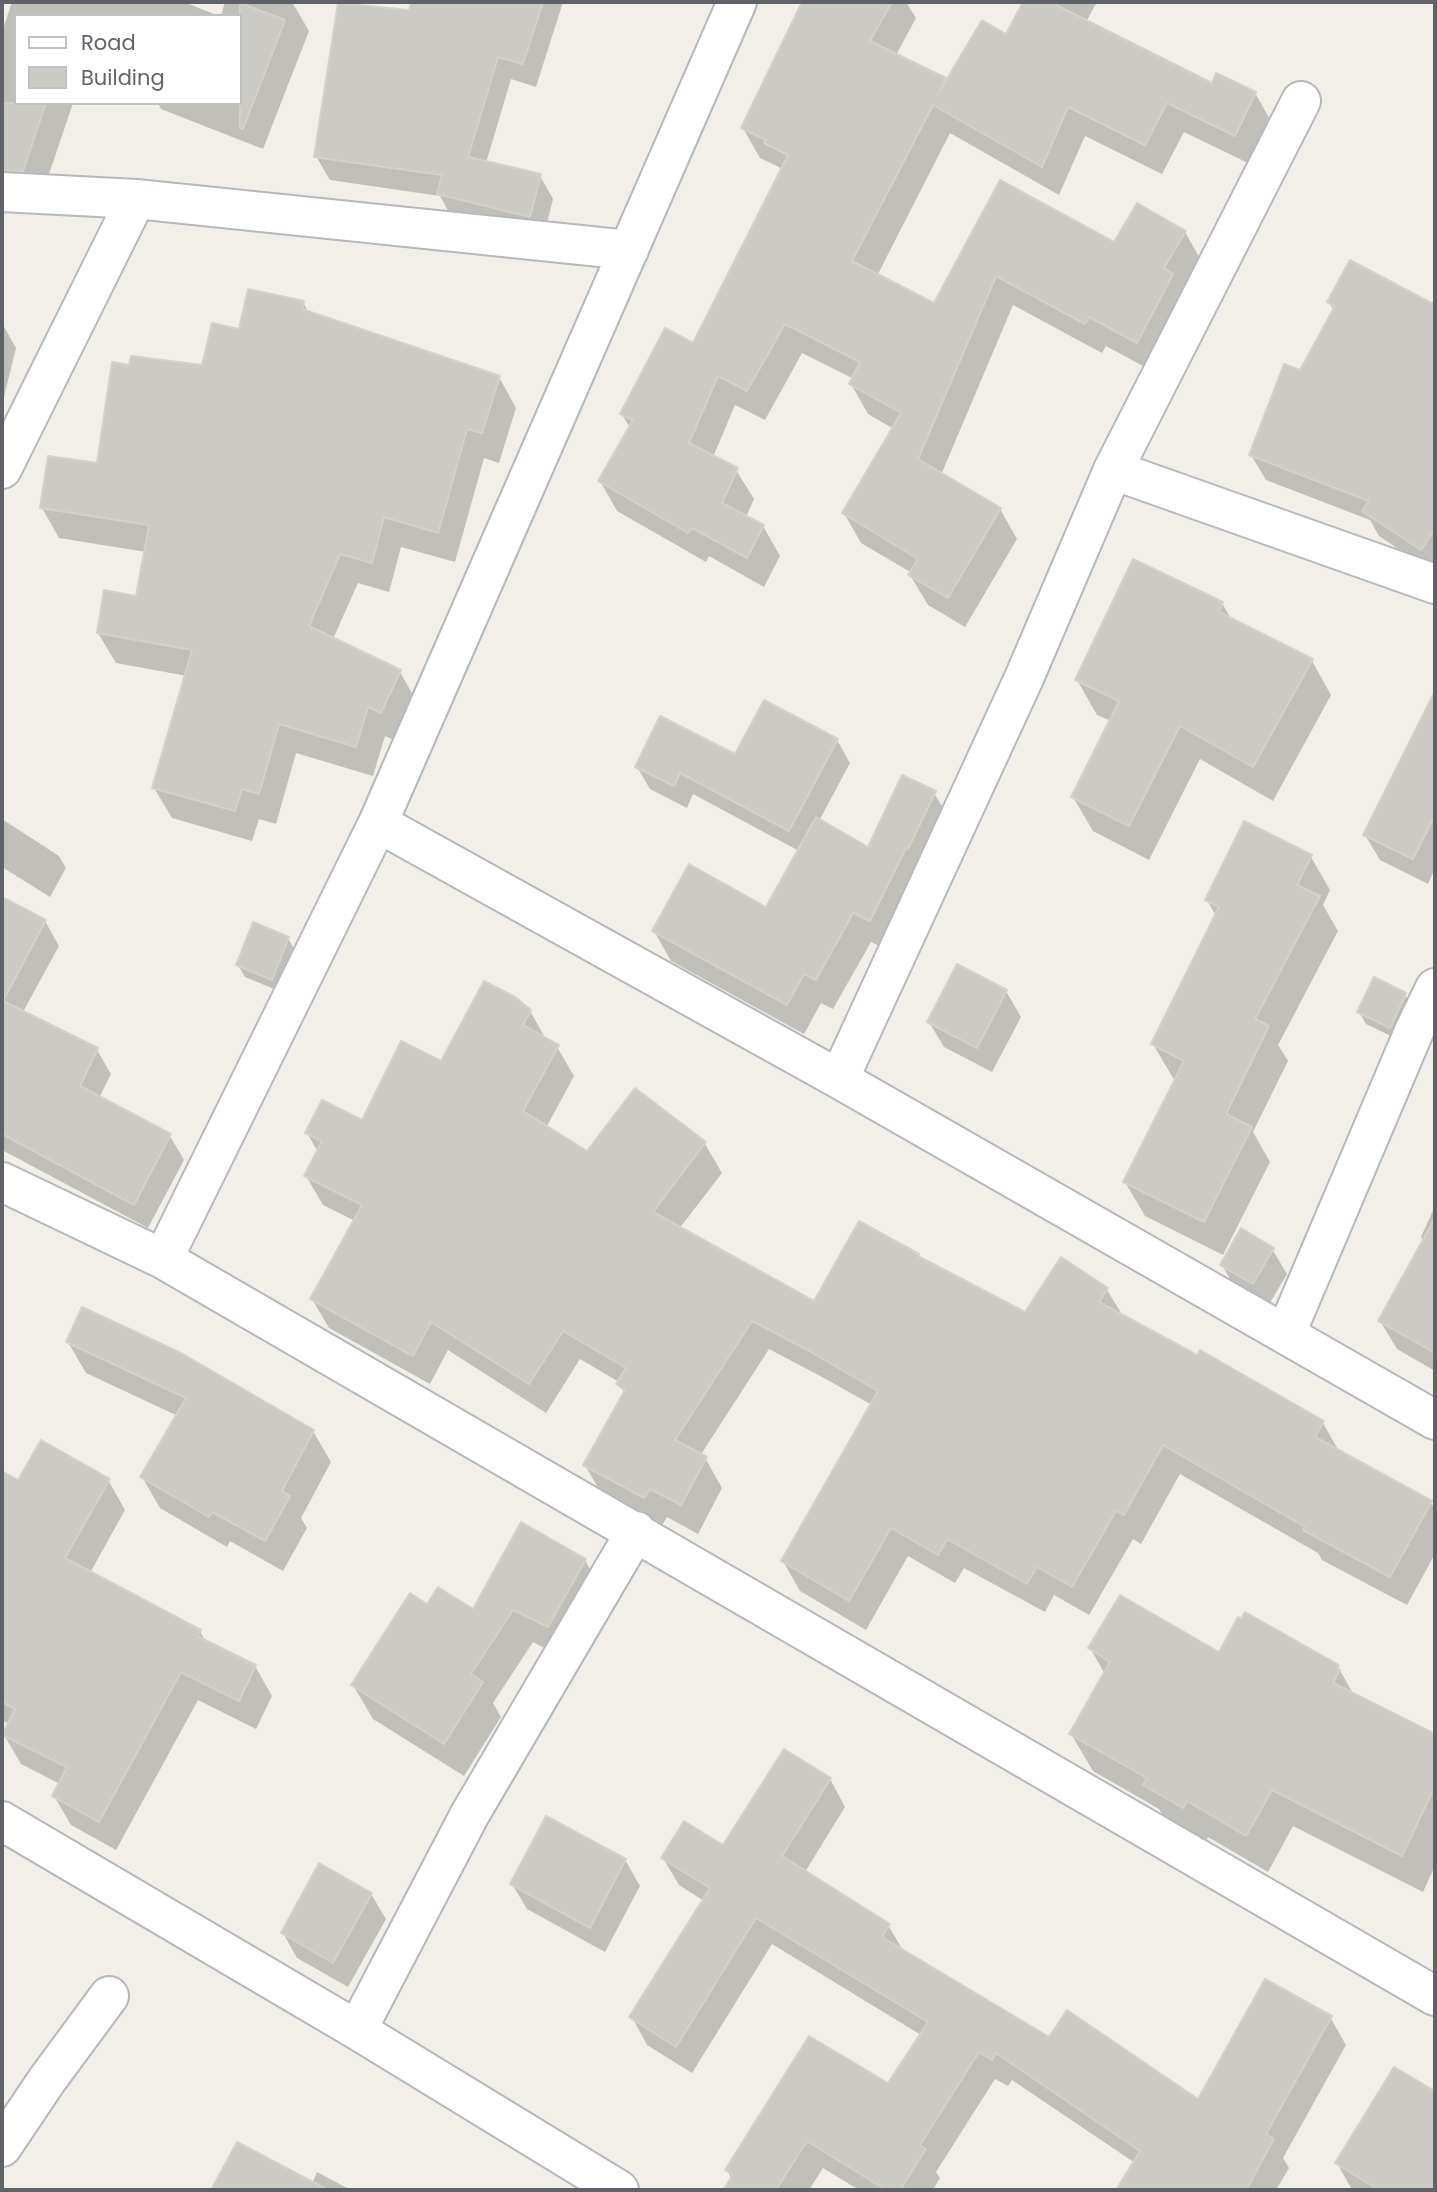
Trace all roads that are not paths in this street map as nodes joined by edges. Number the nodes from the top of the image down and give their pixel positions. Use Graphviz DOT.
graph roads {
  1 [pos="737,2"];
  2 [pos="1301,101"];
  3 [pos="2,192"];
  4 [pos="136,199"];
  5 [pos="629,250"];
  6 [pos="2,469"];
  7 [pos="1113,470"];
  8 [pos="1435,584"];
  9 [pos="378,824"];
  10 [pos="1435,988"];
  11 [pos="839,1079"];
  12 [pos="2,1182"];
  13 [pos="163,1259"];
  14 [pos="1286,1333"];
  15 [pos="1435,1420"];
  16 [pos="636,1531"];
  17 [pos="2,1821"];
  18 [pos="108,1996"];
  19 [pos="1435,1997"];
  20 [pos="357,2031"];
  21 [pos="2,2147"];
  22 [pos="619,2190"];
  1 -- 5 [label="street"];
  2 -- 7 [label="street"];
  3 -- 4 [label="street"];
  4 -- 5 [label="street"];
  4 -- 6 [label="street"];
  5 -- 9 [label="street"];
  7 -- 8 [label="street"];
  7 -- 11 [label="street"];
  9 -- 11 [label="street"];
  9 -- 13 [label="street"];
  10 -- 14 [label="street"];
  11 -- 14 [label="street"];
  12 -- 13 [label="street"];
  13 -- 16 [label="street"];
  14 -- 15 [label="street"];
  16 -- 19 [label="street"];
  16 -- 20 [label="street"];
  17 -- 20 [label="street"];
  18 -- 21 [label="street"];
  20 -- 22 [label="street"];
}
